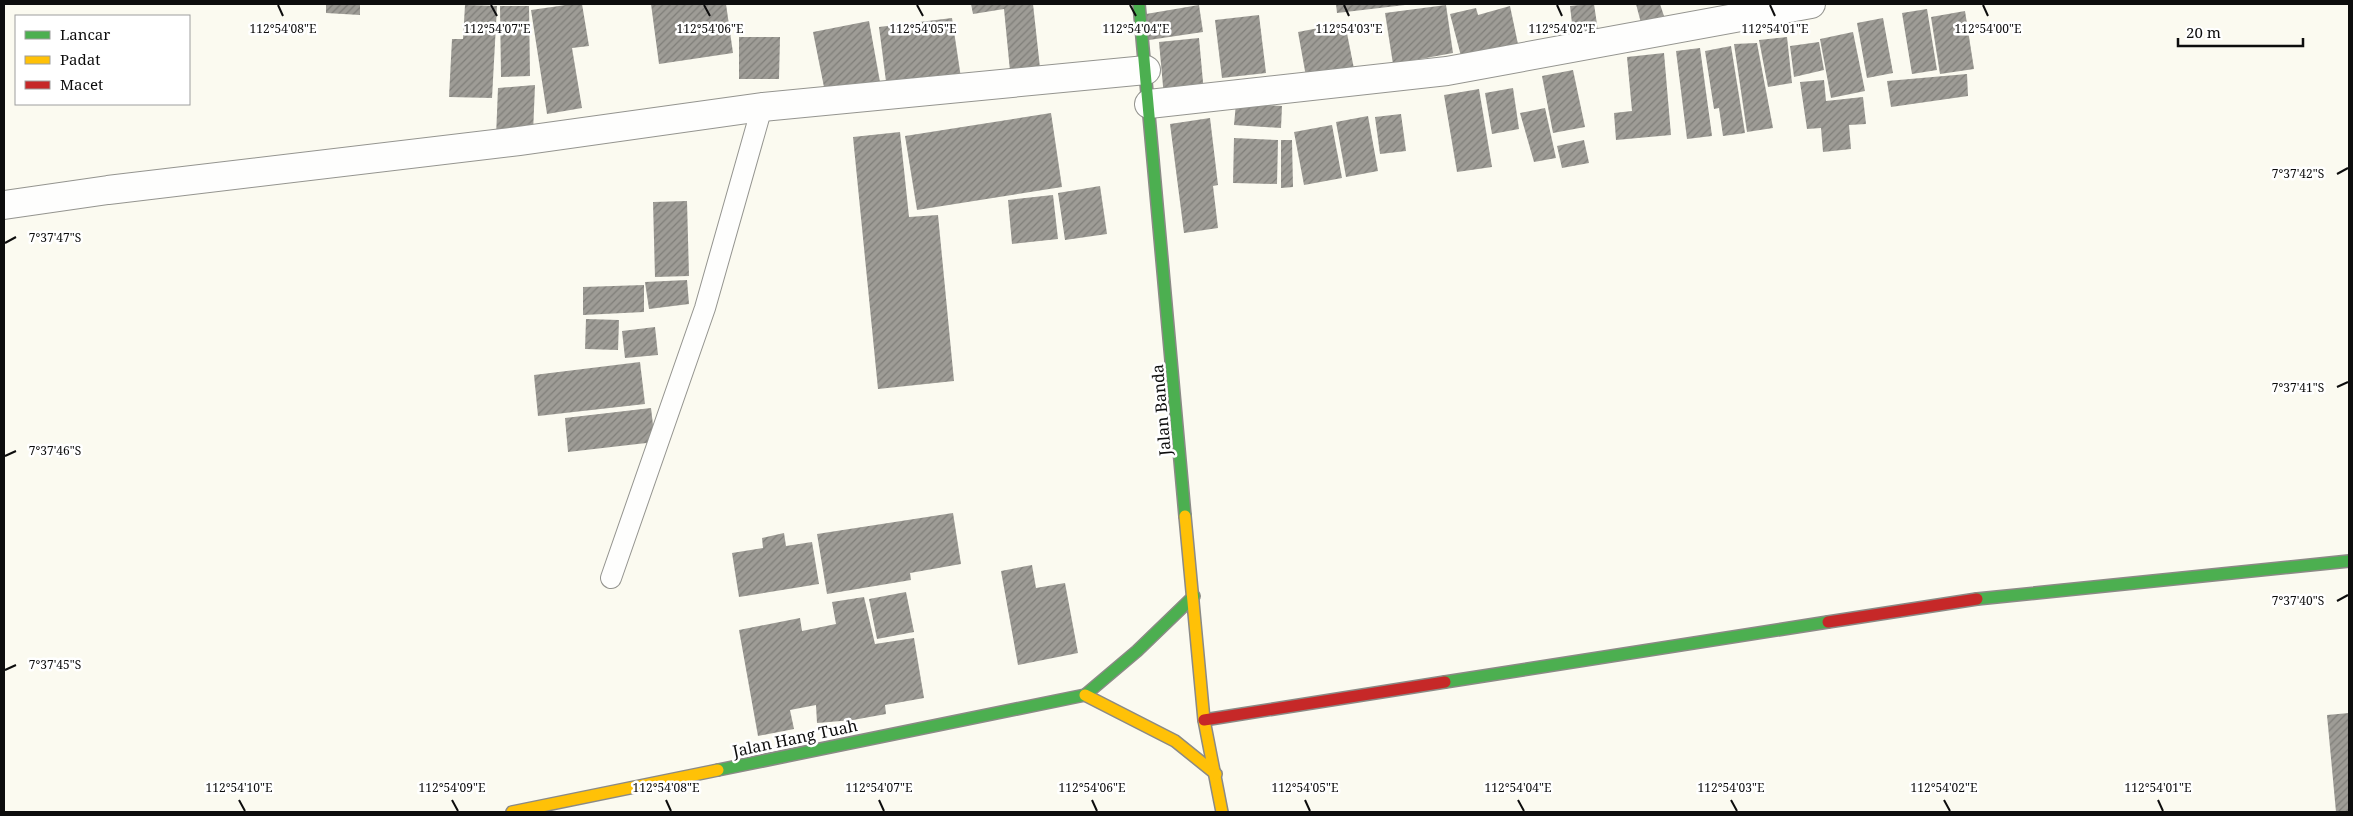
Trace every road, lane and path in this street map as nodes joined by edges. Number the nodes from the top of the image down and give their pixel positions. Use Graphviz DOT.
graph roads {
  1 [pos="1139,4"];
  2 [pos="1811,4"];
  3 [pos="1146,70"];
  4 [pos="1149,104"];
  5 [pos="762,107"];
  6 [pos="4,206"];
  7 [pos="2349,561"];
  8 [pos="611,578"];
  9 [pos="1194,596"];
  10 [pos="1085,695"];
  11 [pos="1204,720"];
  12 [pos="1216,774"];
  13 [pos="512,812"];
  14 [pos="1222,812"];
  1 -- 3 [label="street, Jalan Banda"];
  2 -- 4 [label="street"];
  3 -- 4 [label="street, Jalan Banda"];
  3 -- 5 [label="street"];
  4 -- 9 [label="street, Jalan Banda"];
  5 -- 6 [label="street"];
  5 -- 8 [label="lane"];
  7 -- 11 [label="street"];
  9 -- 10 [label="street"];
  9 -- 11 [label="street, Jalan Banda"];
  10 -- 12 [label="street"];
  10 -- 13 [label="street, Jalan Hang Tuah"];
  11 -- 12 [label="street, Jalan Banda"];
  12 -- 14 [label="street, Jalan Banda"];
}
